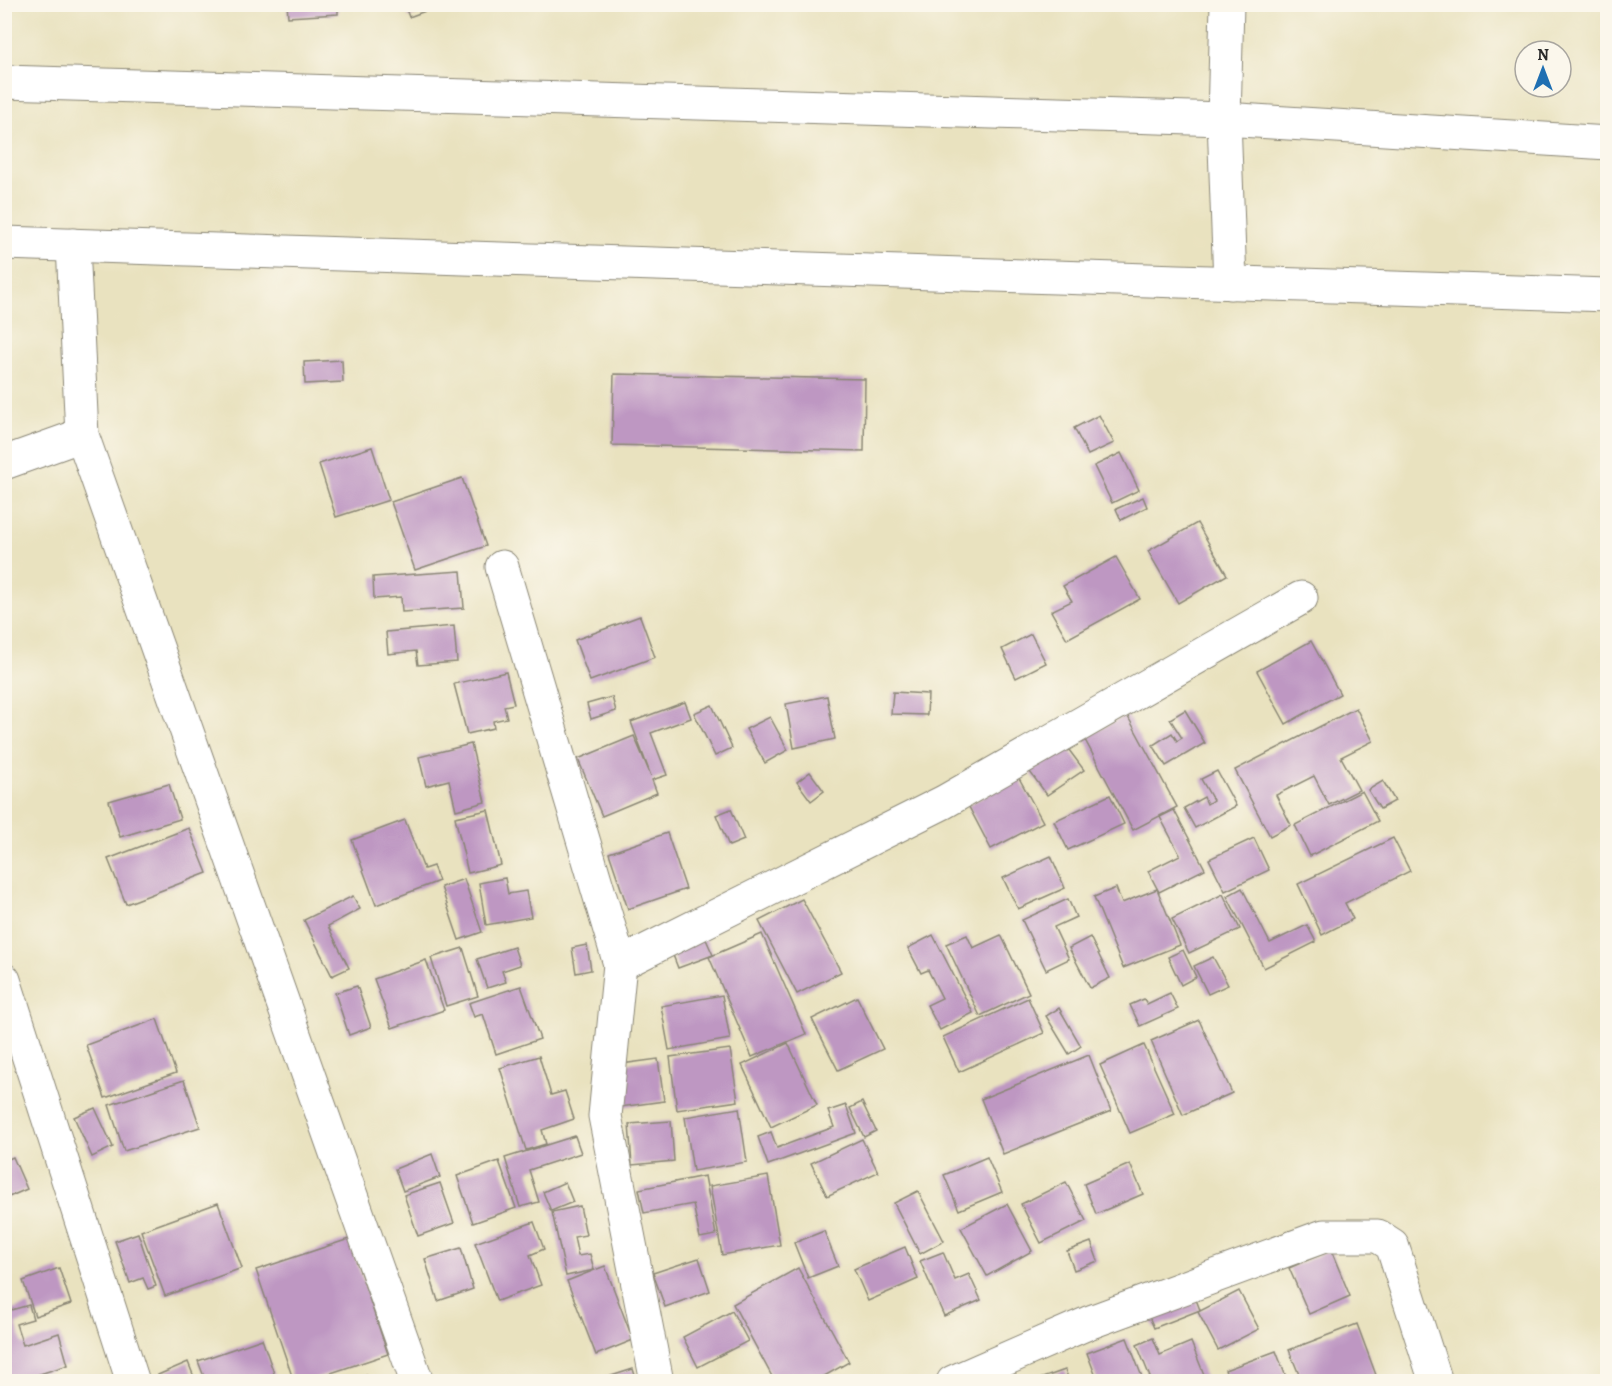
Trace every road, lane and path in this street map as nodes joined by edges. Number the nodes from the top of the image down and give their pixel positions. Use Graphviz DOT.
graph roads {
  1 [pos="1227,4"];
  2 [pos="4,82"];
  3 [pos="1224,119"];
  4 [pos="1608,143"];
  5 [pos="4,243"];
  6 [pos="73,245"];
  7 [pos="1230,283"];
  8 [pos="1608,295"];
  9 [pos="82,435"];
  10 [pos="4,463"];
  11 [pos="502,567"];
  12 [pos="1301,598"];
  13 [pos="620,964"];
  14 [pos="4,980"];
  15 [pos="130,1381"];
  16 [pos="417,1382"];
  17 [pos="657,1382"];
  18 [pos="953,1382"];
  19 [pos="1436,1382"];
  1 -- 3 [label="street"];
  2 -- 3 [label="street"];
  3 -- 4 [label="street"];
  3 -- 7 [label="street"];
  5 -- 6 [label="street"];
  6 -- 7 [label="street"];
  6 -- 9 [label="street"];
  7 -- 8 [label="street"];
  9 -- 10 [label="street"];
  9 -- 16 [label="street"];
  11 -- 13 [label="street"];
  12 -- 13 [label="street"];
  13 -- 17 [label="street"];
  14 -- 15 [label="street"];
  18 -- 19 [label="street"];
}
